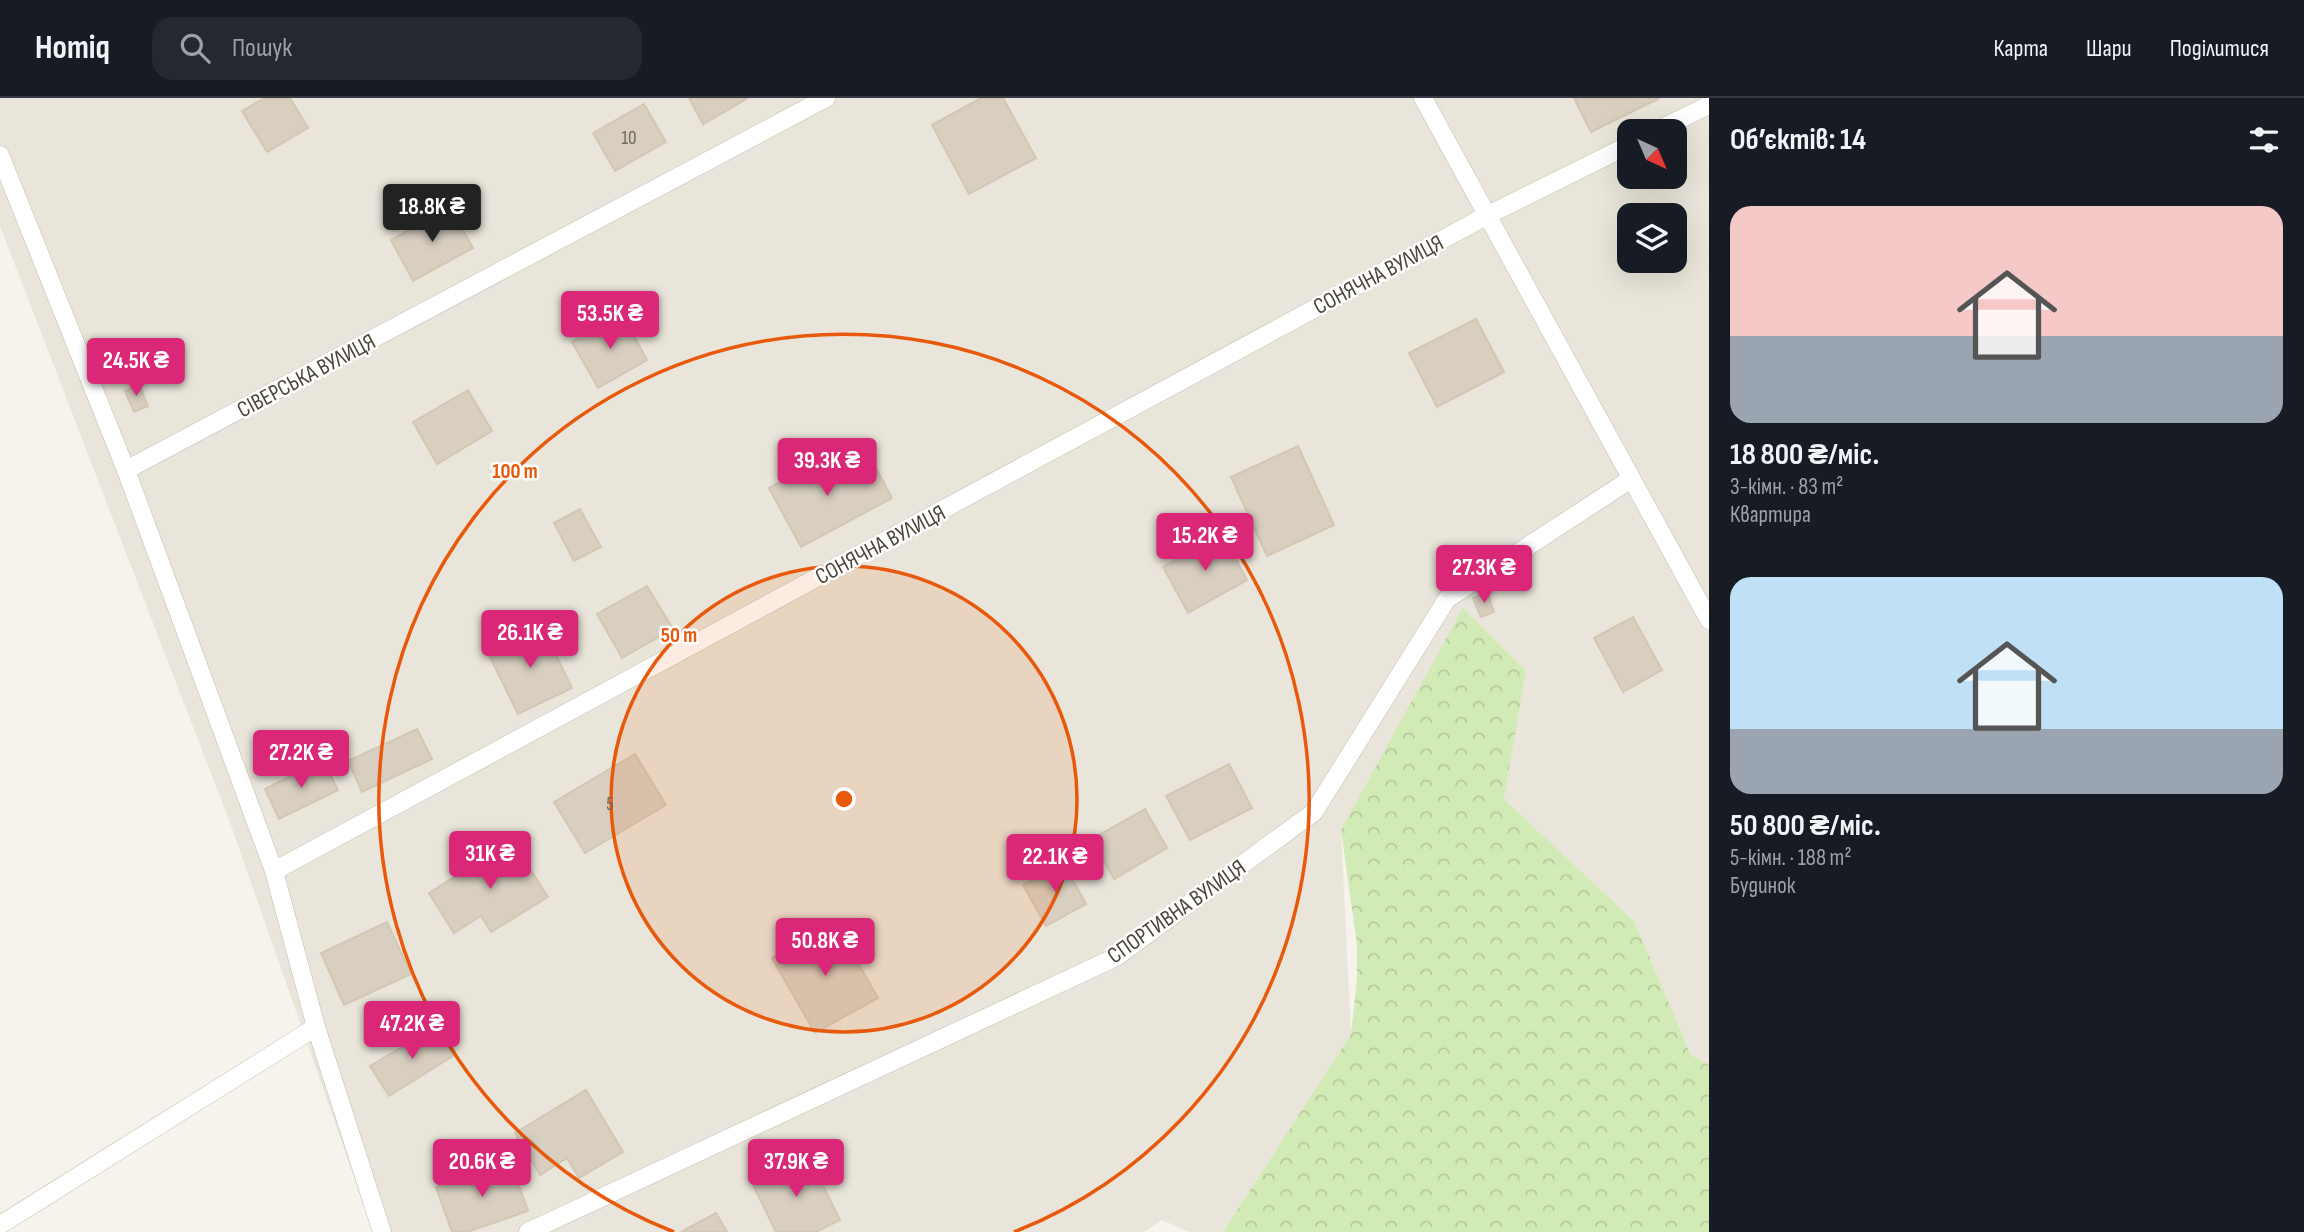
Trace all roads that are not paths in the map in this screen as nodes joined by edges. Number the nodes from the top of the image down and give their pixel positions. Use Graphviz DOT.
graph roads {
  1 [pos="826,98"];
  2 [pos="1423,98"];
  3 [pos="1709,105"];
  4 [pos="1680,119"];
  5 [pos="1617,151"];
  6 [pos="0,156"];
  7 [pos="1486,216"];
  8 [pos="127,470"];
  9 [pos="1631,479"];
  10 [pos="1707,613"];
  11 [pos="274,872"];
  12 [pos="316,1027"];
  13 [pos="0,1225"];
  14 [pos="382,1232"];
  15 [pos="528,1232"];
  1 -- 8 [label="lane, СІВЕРСЬКА ВУЛИЦЯ"];
  2 -- 7 [label="lane"];
  3 -- 4 [label="lane"];
  5 -- 7 [label="lane, СОНЯЧНА ВУЛИЦЯ"];
  6 -- 8 [label="lane"];
  7 -- 9 [label="lane"];
  7 -- 11 [label="lane, СОНЯЧНА ВУЛИЦЯ"];
  8 -- 11 [label="lane"];
  9 -- 10 [label="lane"];
  9 -- 15 [label="lane, СПОРТИВНА ВУЛИЦЯ"];
  11 -- 12 [label="lane"];
  12 -- 13 [label="lane"];
  12 -- 14 [label="lane"];
}
